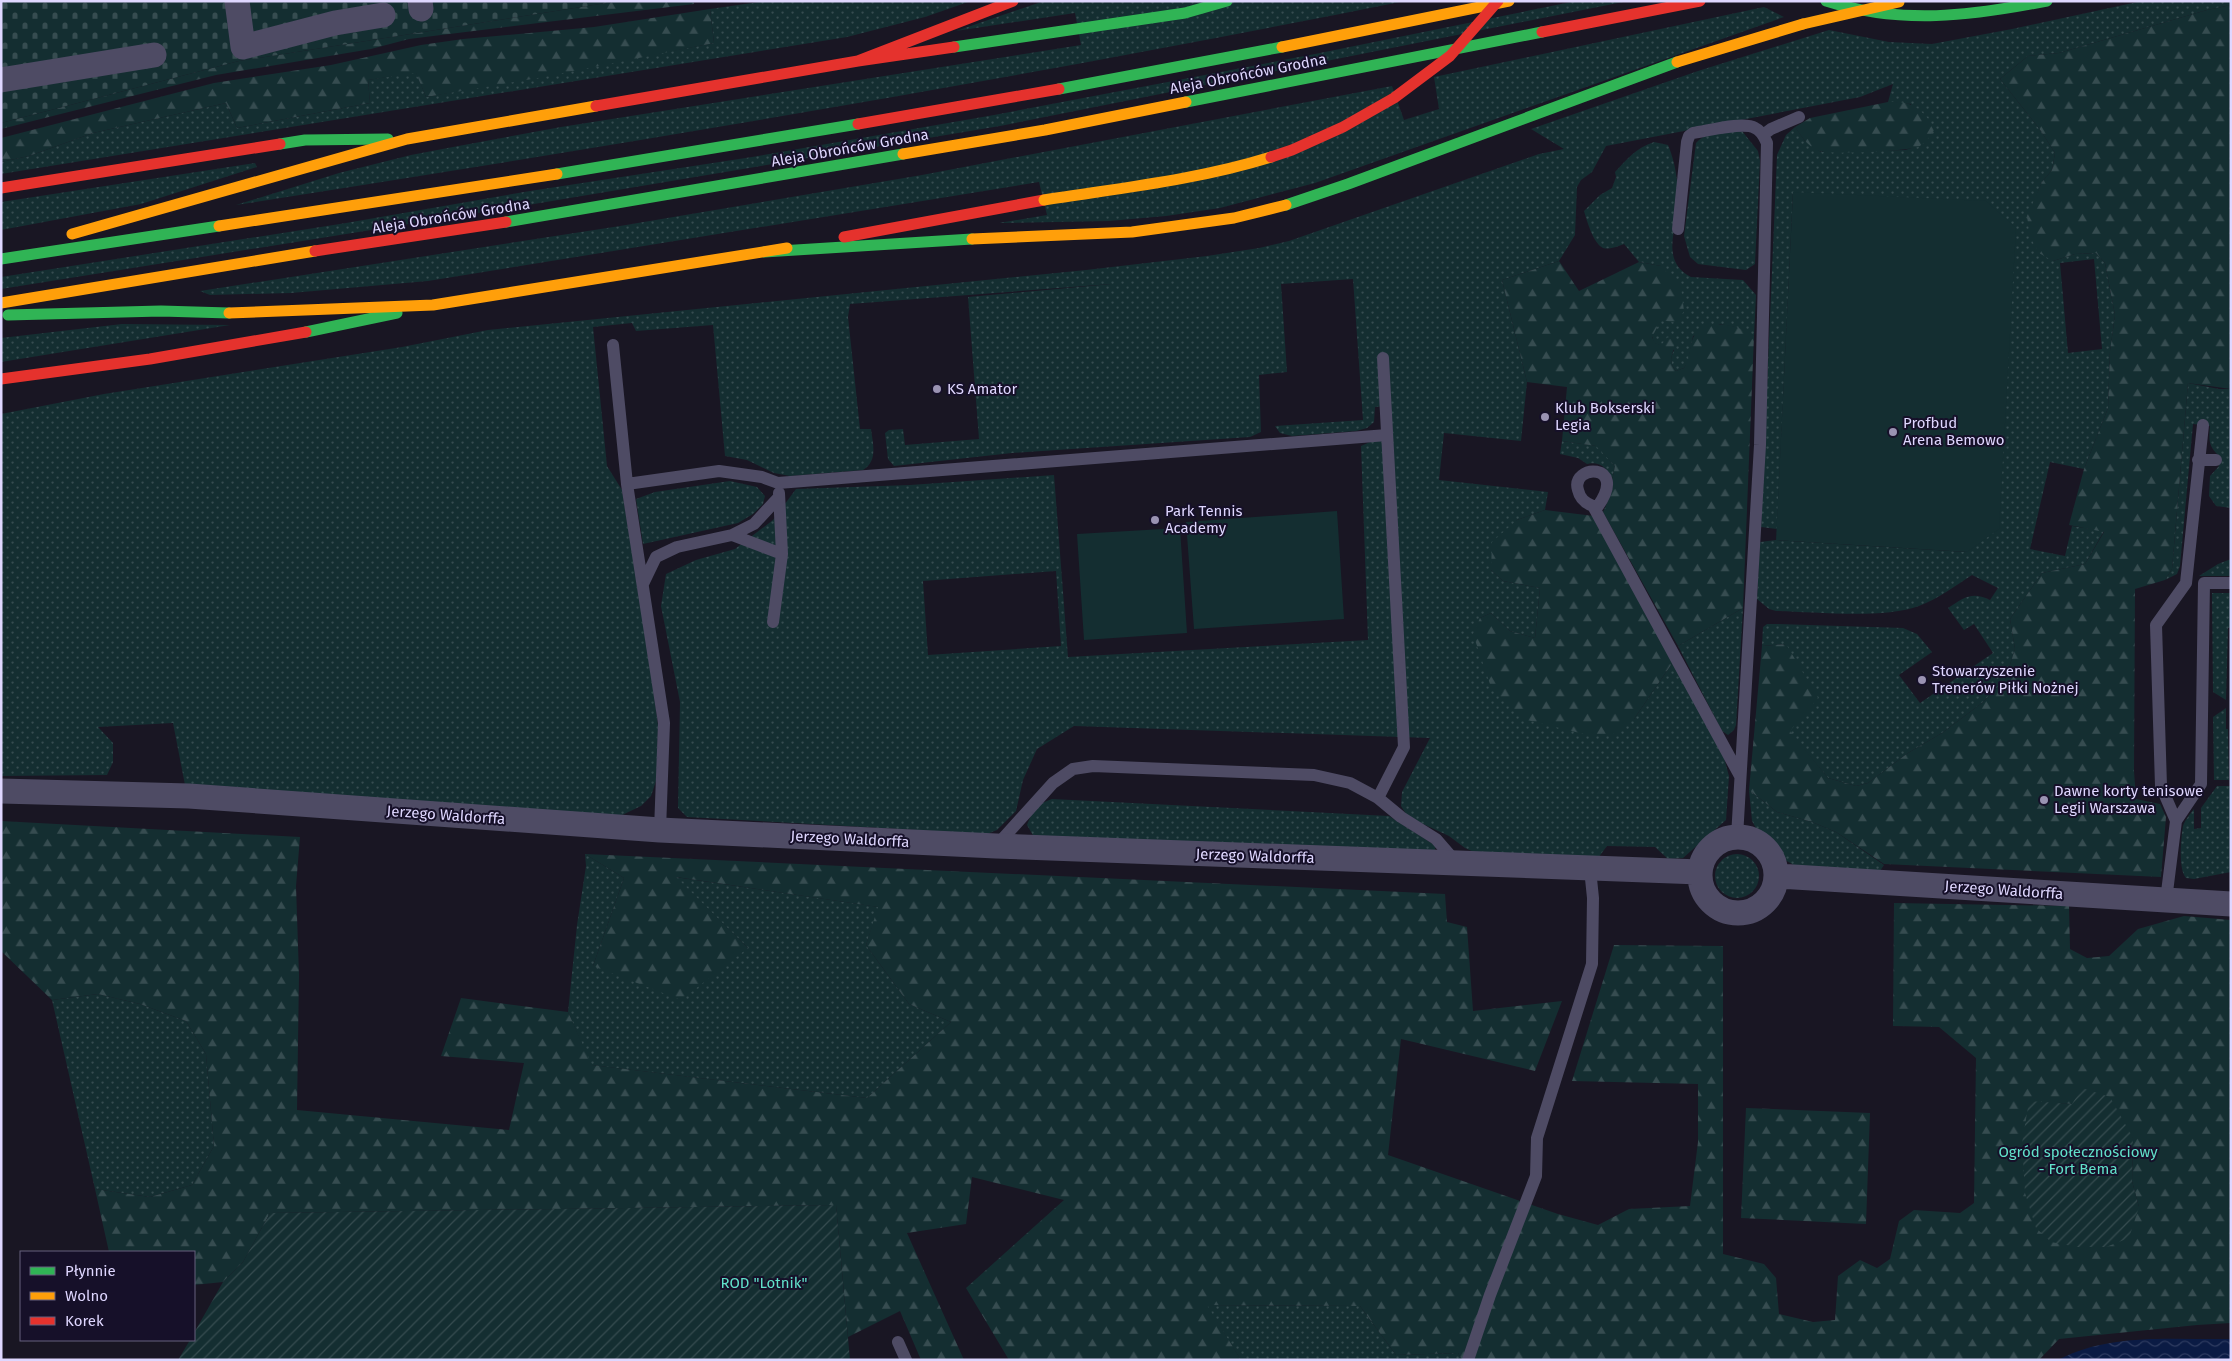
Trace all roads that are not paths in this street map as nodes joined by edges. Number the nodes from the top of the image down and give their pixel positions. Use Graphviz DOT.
graph roads {
  1 [pos="237,1"];
  2 [pos="1013,1"];
  3 [pos="1227,1"];
  4 [pos="1498,1"];
  5 [pos="1509,1"];
  6 [pos="1700,1"];
  7 [pos="1826,1"];
  8 [pos="2047,1"];
  9 [pos="1901,2"];
  10 [pos="383,16"];
  11 [pos="154,56"];
  12 [pos="858,61"];
  13 [pos="1,80"];
  14 [pos="1799,117"];
  15 [pos="1763,134"];
  16 [pos="407,139"];
  17 [pos="1,188"];
  18 [pos="1678,230"];
  19 [pos="764,252"];
  20 [pos="1,255"];
  21 [pos="1,259"];
  22 [pos="1,303"];
  23 [pos="434,305"];
  24 [pos="1,316"];
  25 [pos="614,345"];
  26 [pos="1383,358"];
  27 [pos="1,379"];
  28 [pos="2203,425"];
  29 [pos="1387,435"];
  30 [pos="2198,460"];
  31 [pos="2216,460"];
  32 [pos="778,483"];
  33 [pos="627,484"];
  34 [pos="779,498"];
  35 [pos="1594,506"];
  36 [pos="732,535"];
  37 [pos="782,554"];
  38 [pos="643,584"];
  39 [pos="2231,584"];
  40 [pos="773,622"];
  41 [pos="1740,776"];
  42 [pos="1,791"];
  43 [pos="1378,798"];
  44 [pos="2176,821"];
  45 [pos="660,830"];
  46 [pos="1737,837"];
  47 [pos="996,846"];
  48 [pos="1453,864"];
  49 [pos="1590,869"];
  50 [pos="1700,872"];
  51 [pos="1776,876"];
  52 [pos="2166,900"];
  53 [pos="2231,904"];
  54 [pos="898,1342"];
  55 [pos="906,1360"];
  56 [pos="1468,1360"];
  1 -- 10 [label="street"];
  2 -- 12 [label="main road"];
  3 -- 12 [label="main road"];
  4 -- 19 [label="main road, bridge"];
  5 -- 21 [label="main road, Aleja Obrońców Grodna"];
  6 -- 22 [label="main road, Aleja Obrońców Grodna"];
  7 -- 8 [label="main road"];
  9 -- 19 [label="main road, bridge"];
  11 -- 13 [label="street"];
  12 -- 16 [label="main road"];
  14 -- 15 [label="lane"];
  15 -- 18 [label="lane"];
  15 -- 41 [label="lane"];
  16 -- 17 [label="main road"];
  16 -- 20 [label="main road"];
  19 -- 23 [label="main road"];
  23 -- 24 [label="main road"];
  23 -- 27 [label="main road"];
  25 -- 33 [label="lane"];
  26 -- 29 [label="lane"];
  28 -- 30 [label="lane"];
  29 -- 32 [label="lane"];
  29 -- 43 [label="lane"];
  30 -- 31 [label="lane"];
  30 -- 44 [label="lane"];
  32 -- 33 [label="lane"];
  32 -- 34 [label="lane"];
  33 -- 38 [label="lane"];
  34 -- 36 [label="lane"];
  34 -- 37 [label="lane"];
  35 -- 41 [label="lane"];
  36 -- 37 [label="lane"];
  36 -- 38 [label="lane"];
  37 -- 40 [label="lane"];
  38 -- 45 [label="lane"];
  39 -- 44 [label="lane"];
  41 -- 46 [label="lane"];
  42 -- 45 [label="street, Jerzego Waldorffa"];
  43 -- 47 [label="lane"];
  43 -- 48 [label="lane"];
  44 -- 52 [label="lane"];
  45 -- 47 [label="street, Jerzego Waldorffa"];
  46 -- 50 [label="street"];
  46 -- 51 [label="street"];
  47 -- 48 [label="street, Jerzego Waldorffa"];
  48 -- 49 [label="street, Jerzego Waldorffa"];
  49 -- 50 [label="street, Jerzego Waldorffa"];
  49 -- 56 [label="lane"];
  50 -- 51 [label="street"];
  51 -- 52 [label="street, Jerzego Waldorffa"];
  52 -- 53 [label="street, Jerzego Waldorffa"];
  54 -- 55 [label="lane"];
}
